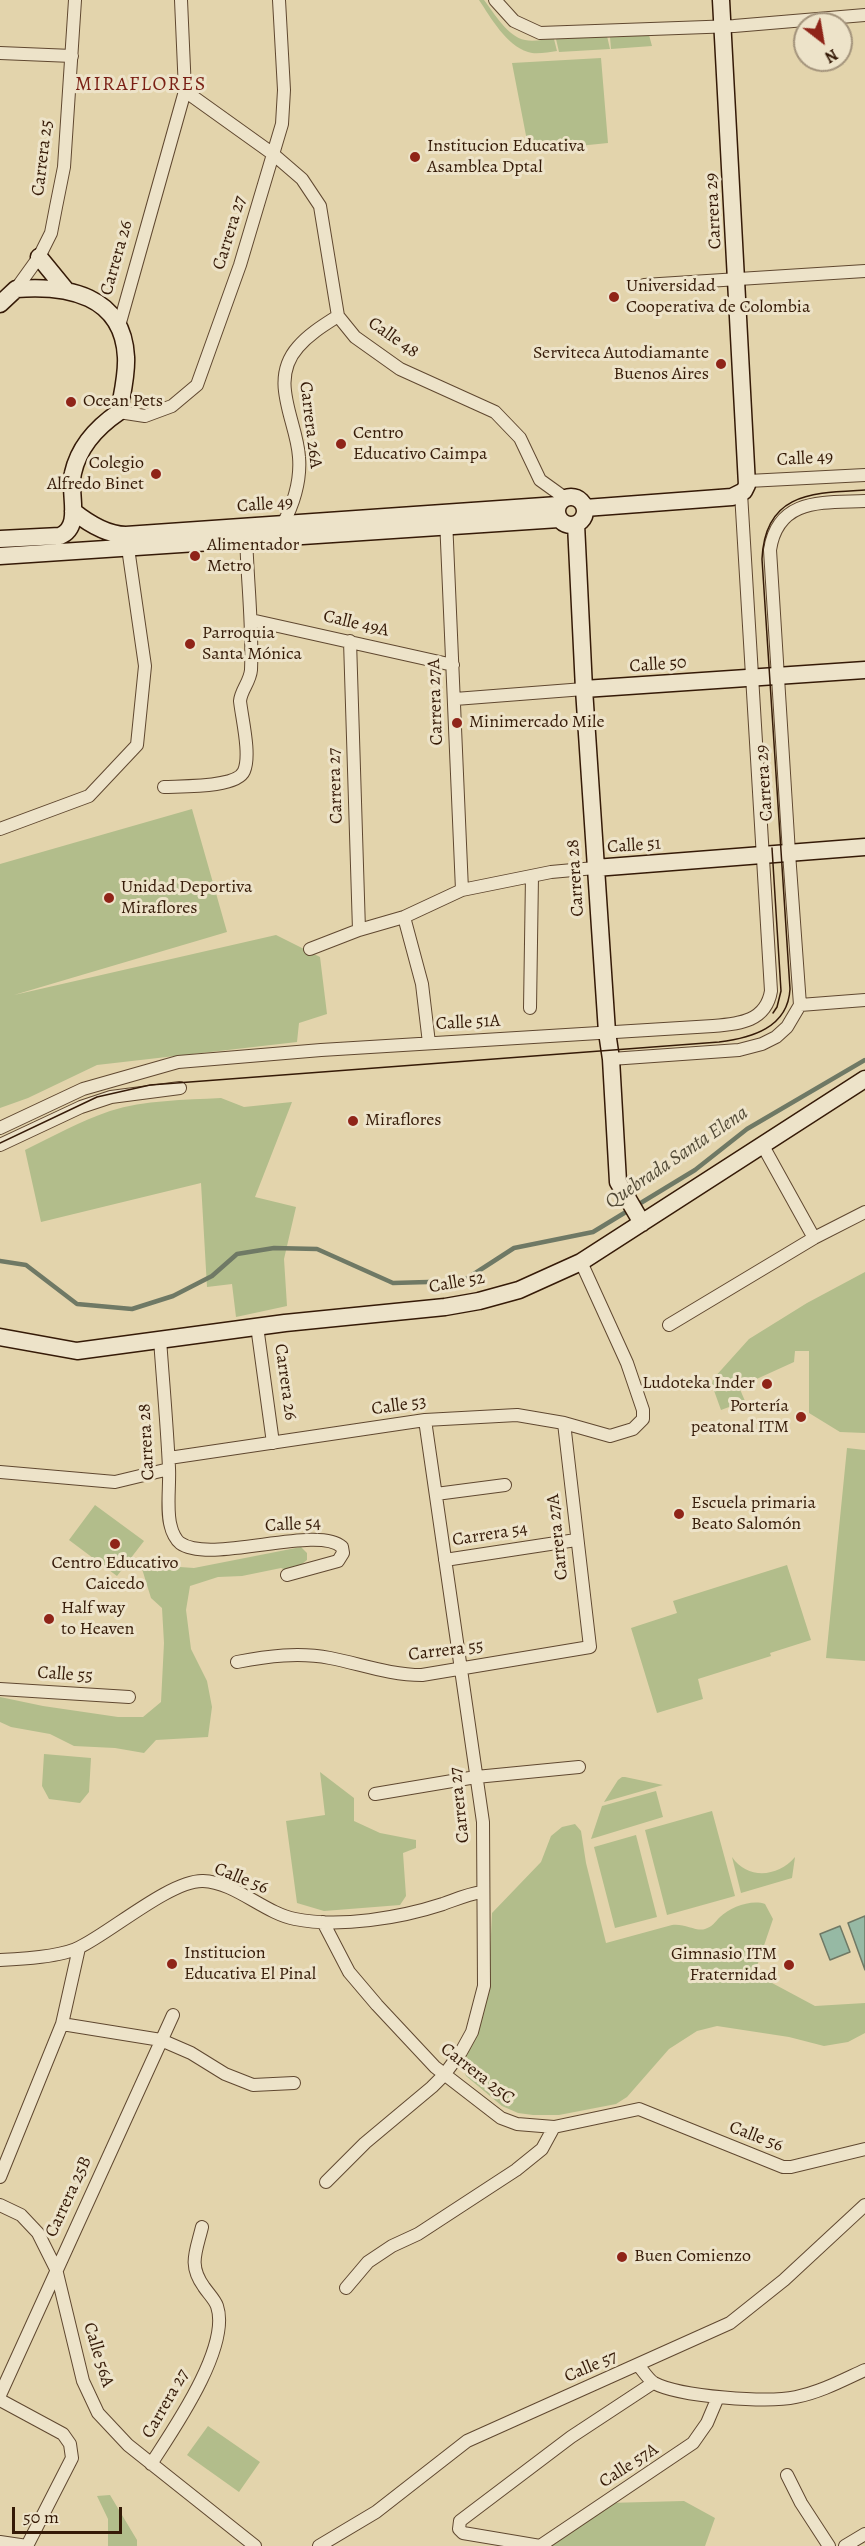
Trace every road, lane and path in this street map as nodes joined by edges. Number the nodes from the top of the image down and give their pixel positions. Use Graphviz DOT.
graph roads {
  1 [pos="75,0"];
  2 [pos="181,0"];
  3 [pos="279,0"];
  4 [pos="495,0"];
  5 [pos="721,0"];
  6 [pos="865,15"];
  7 [pos="722,26"];
  8 [pos="0,53"];
  9 [pos="72,56"];
  10 [pos="185,91"];
  11 [pos="273,154"];
  12 [pos="39,257"];
  13 [pos="865,271"];
  14 [pos="738,279"];
  15 [pos="644,285"];
  16 [pos="16,289"];
  17 [pos="66,290"];
  18 [pos="0,304"];
  19 [pos="338,316"];
  20 [pos="119,326"];
  21 [pos="119,412"];
  22 [pos="865,476"];
  23 [pos="744,488"];
  24 [pos="865,501"];
  25 [pos="561,507"];
  26 [pos="585,508"];
  27 [pos="73,511"];
  28 [pos="446,520"];
  29 [pos="283,524"];
  30 [pos="576,524"];
  31 [pos="245,533"];
  32 [pos="0,539"];
  33 [pos="127,542"];
  34 [pos="0,556"];
  35 [pos="251,620"];
  36 [pos="350,641"];
  37 [pos="453,665"];
  38 [pos="865,670"];
  39 [pos="777,676"];
  40 [pos="752,678"];
  41 [pos="584,689"];
  42 [pos="455,699"];
  43 [pos="164,787"];
  44 [pos="0,829"];
  45 [pos="865,847"];
  46 [pos="789,853"];
  47 [pos="763,855"];
  48 [pos="595,868"];
  49 [pos="532,876"];
  50 [pos="462,890"];
  51 [pos="405,917"];
  52 [pos="359,930"];
  53 [pos="310,949"];
  54 [pos="865,1000"];
  55 [pos="800,1005"];
  56 [pos="530,1008"];
  57 [pos="759,1016"];
  58 [pos="607,1032"];
  59 [pos="429,1043"];
  60 [pos="610,1059"];
  61 [pos="865,1079"];
  62 [pos="180,1088"];
  63 [pos="0,1128"];
  64 [pos="0,1145"];
  65 [pos="763,1146"];
  66 [pos="865,1212"];
  67 [pos="640,1220"];
  68 [pos="814,1238"];
  69 [pos="581,1262"];
  70 [pos="669,1325"];
  71 [pos="257,1326"];
  72 [pos="0,1337"];
  73 [pos="160,1339"];
  74 [pos="425,1420"];
  75 [pos="564,1423"];
  76 [pos="273,1443"];
  77 [pos="169,1464"];
  78 [pos="0,1472"];
  79 [pos="505,1485"];
  80 [pos="436,1494"];
  81 [pos="576,1540"];
  82 [pos="178,1542"];
  83 [pos="445,1560"];
  84 [pos="287,1575"];
  85 [pos="590,1647"];
  86 [pos="237,1662"];
  87 [pos="461,1669"];
  88 [pos="0,1689"];
  89 [pos="129,1697"];
  90 [pos="579,1767"];
  91 [pos="476,1777"];
  92 [pos="375,1794"];
  93 [pos="482,1892"];
  94 [pos="323,1922"];
  95 [pos="79,1948"];
  96 [pos="0,1960"];
  97 [pos="173,2015"];
  98 [pos="62,2024"];
  99 [pos="161,2040"];
  100 [pos="444,2074"];
  101 [pos="294,2083"];
  102 [pos="639,2109"];
  103 [pos="554,2127"];
  104 [pos="865,2149"];
  105 [pos="0,2177"];
  106 [pos="326,2182"];
  107 [pos="0,2205"];
  108 [pos="865,2205"];
  109 [pos="202,2227"];
  110 [pos="56,2269"];
  111 [pos="346,2288"];
  112 [pos="639,2366"];
  113 [pos="865,2370"];
  114 [pos="654,2382"];
  115 [pos="0,2395"];
  116 [pos="718,2397"];
  117 [pos="0,2400"];
  118 [pos="152,2464"];
  119 [pos="787,2475"];
  120 [pos="865,2534"];
  121 [pos="0,2542"];
  122 [pos="251,2544"];
  123 [pos="27,2546"];
  124 [pos="319,2546"];
  125 [pos="540,2546"];
  126 [pos="829,2546"];
  127 [pos="845,2546"];
  1 -- 9 [label="street, Carrera 25"];
  2 -- 10 [label="street, Carrera 26"];
  3 -- 11 [label="street, Carrera 27"];
  4 -- 7 [label="street"];
  5 -- 7 [label="main road, Carrera 29"];
  6 -- 7 [label="street"];
  7 -- 14 [label="main road, Carrera 29"];
  8 -- 9 [label="street"];
  9 -- 12 [label="street, Carrera 25"];
  10 -- 11 [label="street"];
  10 -- 20 [label="street, Carrera 26"];
  11 -- 19 [label="street"];
  11 -- 21 [label="street, Carrera 27"];
  12 -- 16 [label="street, Carrera 25"];
  12 -- 17 [label="main road"];
  13 -- 14 [label="street"];
  14 -- 15 [label="street"];
  14 -- 23 [label="main road, Carrera 29"];
  16 -- 17 [label="main road"];
  16 -- 18 [label="main road, Carrera 25"];
  17 -- 20 [label="main road"];
  19 -- 25 [label="street, Calle 48"];
  19 -- 29 [label="street, Carrera 26A"];
  20 -- 21 [label="main road, Carrera 26"];
  21 -- 27 [label="main road"];
  22 -- 23 [label="street, Calle 49"];
  23 -- 26 [label="main road, Calle 49"];
  23 -- 40 [label="street, Carrera 29"];
  24 -- 39 [label="street, Carrera 29"];
  25 -- 26 [label="main road"];
  25 -- 28 [label="main road, Calle 49"];
  25 -- 30 [label="main road"];
  26 -- 30 [label="main road"];
  27 -- 32 [label="main road"];
  27 -- 33 [label="main road, Calle 49"];
  28 -- 29 [label="main road, Calle 49"];
  28 -- 31 [label="main road, Calle 49"];
  28 -- 37 [label="street, Carrera 27A"];
  29 -- 31 [label="main road, Calle 49"];
  30 -- 41 [label="main road, Carrera 28"];
  31 -- 33 [label="main road, Calle 49"];
  31 -- 35 [label="street"];
  33 -- 34 [label="main road, Calle 49"];
  33 -- 44 [label="street"];
  35 -- 36 [label="street, Calle 49A"];
  35 -- 43 [label="street"];
  36 -- 37 [label="street, Calle 49A"];
  36 -- 52 [label="street, Carrera 27"];
  37 -- 42 [label="street, Carrera 27A"];
  38 -- 39 [label="main road, Calle 50"];
  39 -- 40 [label="main road, Calle 50"];
  39 -- 46 [label="street, Carrera 29"];
  40 -- 41 [label="main road, Calle 50"];
  40 -- 47 [label="street, Carrera 29"];
  41 -- 42 [label="street, Calle 50"];
  41 -- 48 [label="main road, Carrera 28"];
  42 -- 50 [label="street, Carrera 27A"];
  45 -- 46 [label="main road, Calle 51"];
  46 -- 47 [label="main road, Calle 51"];
  46 -- 55 [label="street, Carrera 29"];
  47 -- 48 [label="main road, Calle 51"];
  47 -- 57 [label="street, Carrera 29"];
  48 -- 49 [label="street, Calle 51"];
  48 -- 58 [label="main road, Carrera 28"];
  49 -- 50 [label="street, Calle 51"];
  49 -- 56 [label="street"];
  50 -- 51 [label="street, Calle 51"];
  51 -- 52 [label="street, Calle 51"];
  51 -- 59 [label="street"];
  52 -- 53 [label="street, Calle 51"];
  54 -- 55 [label="street"];
  55 -- 60 [label="street"];
  57 -- 58 [label="street, Calle 51A"];
  58 -- 59 [label="street, Calle 51A"];
  58 -- 60 [label="main road, Carrera 28"];
  59 -- 63 [label="street, Calle 51A"];
  60 -- 67 [label="main road, Carrera 28"];
  61 -- 65 [label="main road, Calle 52"];
  62 -- 64 [label="street"];
  65 -- 67 [label="main road, Calle 52"];
  65 -- 68 [label="street"];
  66 -- 68 [label="street"];
  67 -- 69 [label="main road, Calle 52"];
  68 -- 70 [label="street"];
  69 -- 71 [label="main road, Calle 52"];
  69 -- 75 [label="street, Calle 53"];
  71 -- 73 [label="main road, Calle 52"];
  71 -- 76 [label="street, Carrera 26"];
  72 -- 73 [label="main road, Calle 52"];
  73 -- 77 [label="street, Carrera 28"];
  74 -- 75 [label="street, Calle 53"];
  74 -- 76 [label="street, Calle 53"];
  74 -- 80 [label="street, Carrera 27"];
  75 -- 81 [label="street, Carrera 27A"];
  76 -- 77 [label="street, Calle 53"];
  77 -- 78 [label="street, Calle 53"];
  77 -- 82 [label="street, Carrera 28"];
  79 -- 80 [label="street"];
  80 -- 83 [label="street, Carrera 27"];
  81 -- 83 [label="street, Carrera 54"];
  81 -- 85 [label="street, Carrera 27A"];
  82 -- 84 [label="street, Calle 54"];
  83 -- 87 [label="street, Carrera 27"];
  85 -- 87 [label="street, Carrera 55"];
  86 -- 87 [label="street, Carrera 55"];
  87 -- 91 [label="street, Carrera 27"];
  88 -- 89 [label="street, Calle 55"];
  90 -- 91 [label="street"];
  91 -- 92 [label="street"];
  91 -- 93 [label="street, Carrera 27"];
  93 -- 94 [label="street, Calle 56"];
  93 -- 100 [label="street, Carrera 27"];
  94 -- 95 [label="street, Calle 56"];
  94 -- 100 [label="street, Carrera 25C"];
  95 -- 96 [label="street, Calle 56"];
  95 -- 98 [label="street"];
  97 -- 99 [label="street, Carrera 25B"];
  98 -- 99 [label="street"];
  98 -- 105 [label="street"];
  99 -- 101 [label="street"];
  99 -- 110 [label="street, Carrera 25B"];
  100 -- 103 [label="street, Carrera 25C"];
  100 -- 106 [label="street, Carrera 27"];
  102 -- 103 [label="street, Carrera 25C"];
  102 -- 104 [label="street, Calle 56"];
  103 -- 111 [label="street"];
  107 -- 110 [label="street, Calle 56A"];
  108 -- 112 [label="street, Calle 57"];
  109 -- 118 [label="street, Carrera 27"];
  110 -- 115 [label="street, Carrera 25B"];
  110 -- 118 [label="street, Calle 56A"];
  112 -- 114 [label="street"];
  112 -- 124 [label="street, Calle 57"];
  113 -- 116 [label="street"];
  114 -- 116 [label="street"];
  114 -- 125 [label="street"];
  116 -- 125 [label="street, Calle 57A"];
  117 -- 123 [label="street"];
  118 -- 122 [label="street, Calle 56A"];
  119 -- 126 [label="street"];
  120 -- 127 [label="street"];
  121 -- 123 [label="street"];
}
